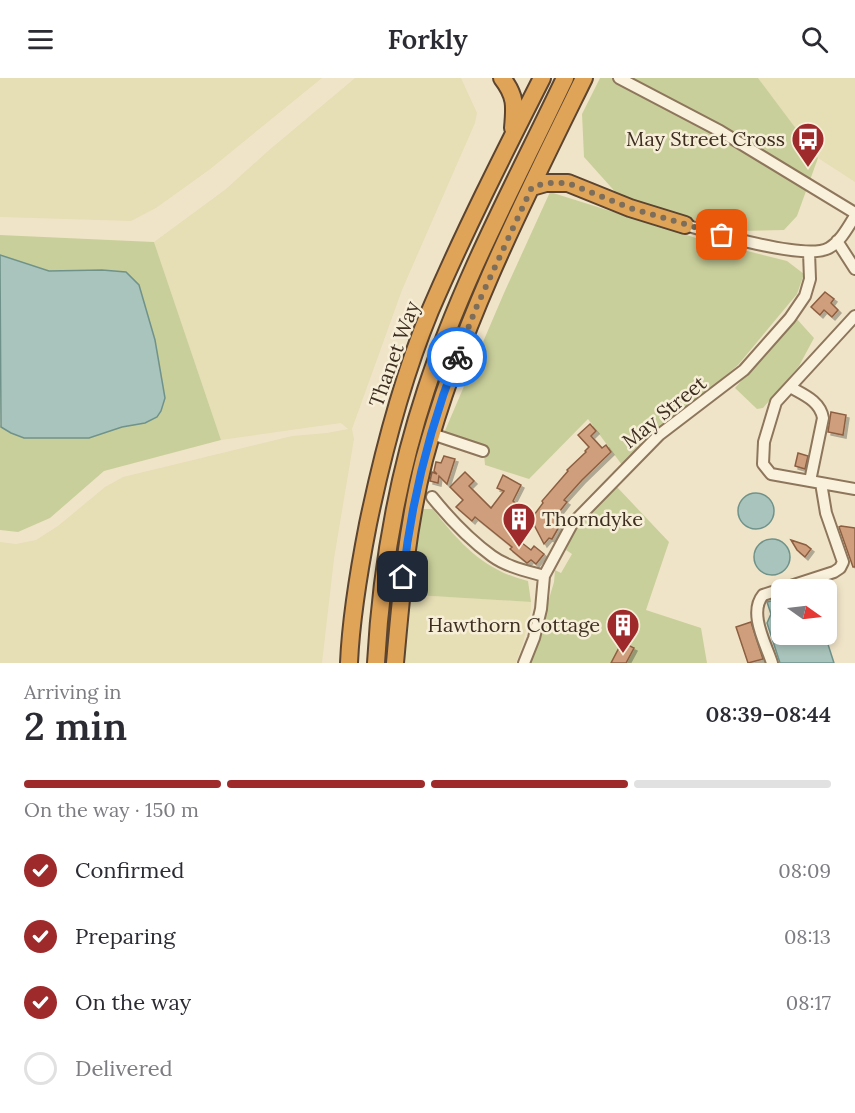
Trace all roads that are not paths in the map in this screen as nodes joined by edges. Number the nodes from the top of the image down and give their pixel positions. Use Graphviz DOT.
graph roads {
  1 [pos="502,78"];
  2 [pos="542,78"];
  3 [pos="565,78"];
  4 [pos="584,78"];
  5 [pos="619,78"];
  6 [pos="513,135"];
  7 [pos="549,152"];
  8 [pos="568,183"];
  9 [pos="532,187"];
  10 [pos="855,214"];
  11 [pos="686,225"];
  12 [pos="837,241"];
  13 [pos="809,252"];
  14 [pos="855,269"];
  15 [pos="855,316"];
  16 [pos="789,387"];
  17 [pos="432,434"];
  18 [pos="483,450"];
  19 [pos="815,482"];
  20 [pos="855,489"];
  21 [pos="432,497"];
  22 [pos="544,576"];
  23 [pos="349,663"];
  24 [pos="376,663"];
  25 [pos="395,663"];
  26 [pos="524,663"];
  27 [pos="772,663"];
  1 -- 6 [label="highway"];
  2 -- 6 [label="highway, Thanet Way"];
  3 -- 24 [label="highway"];
  4 -- 7 [label="highway"];
  5 -- 10 [label="street"];
  6 -- 23 [label="highway, Thanet Way"];
  7 -- 8 [label="highway"];
  7 -- 9 [label="highway"];
  8 -- 9 [label="highway"];
  8 -- 11 [label="highway"];
  9 -- 17 [label="highway"];
  10 -- 12 [label="street"];
  11 -- 13 [label="street"];
  12 -- 13 [label="street"];
  12 -- 14 [label="street"];
  13 -- 22 [label="street, May Street"];
  15 -- 16 [label="street"];
  16 -- 19 [label="street"];
  16 -- 19 [label="street"];
  17 -- 18 [label="street"];
  17 -- 25 [label="highway"];
  19 -- 20 [label="street"];
  19 -- 27 [label="street"];
  21 -- 22 [label="street"];
  22 -- 26 [label="street, May Street"];
}
